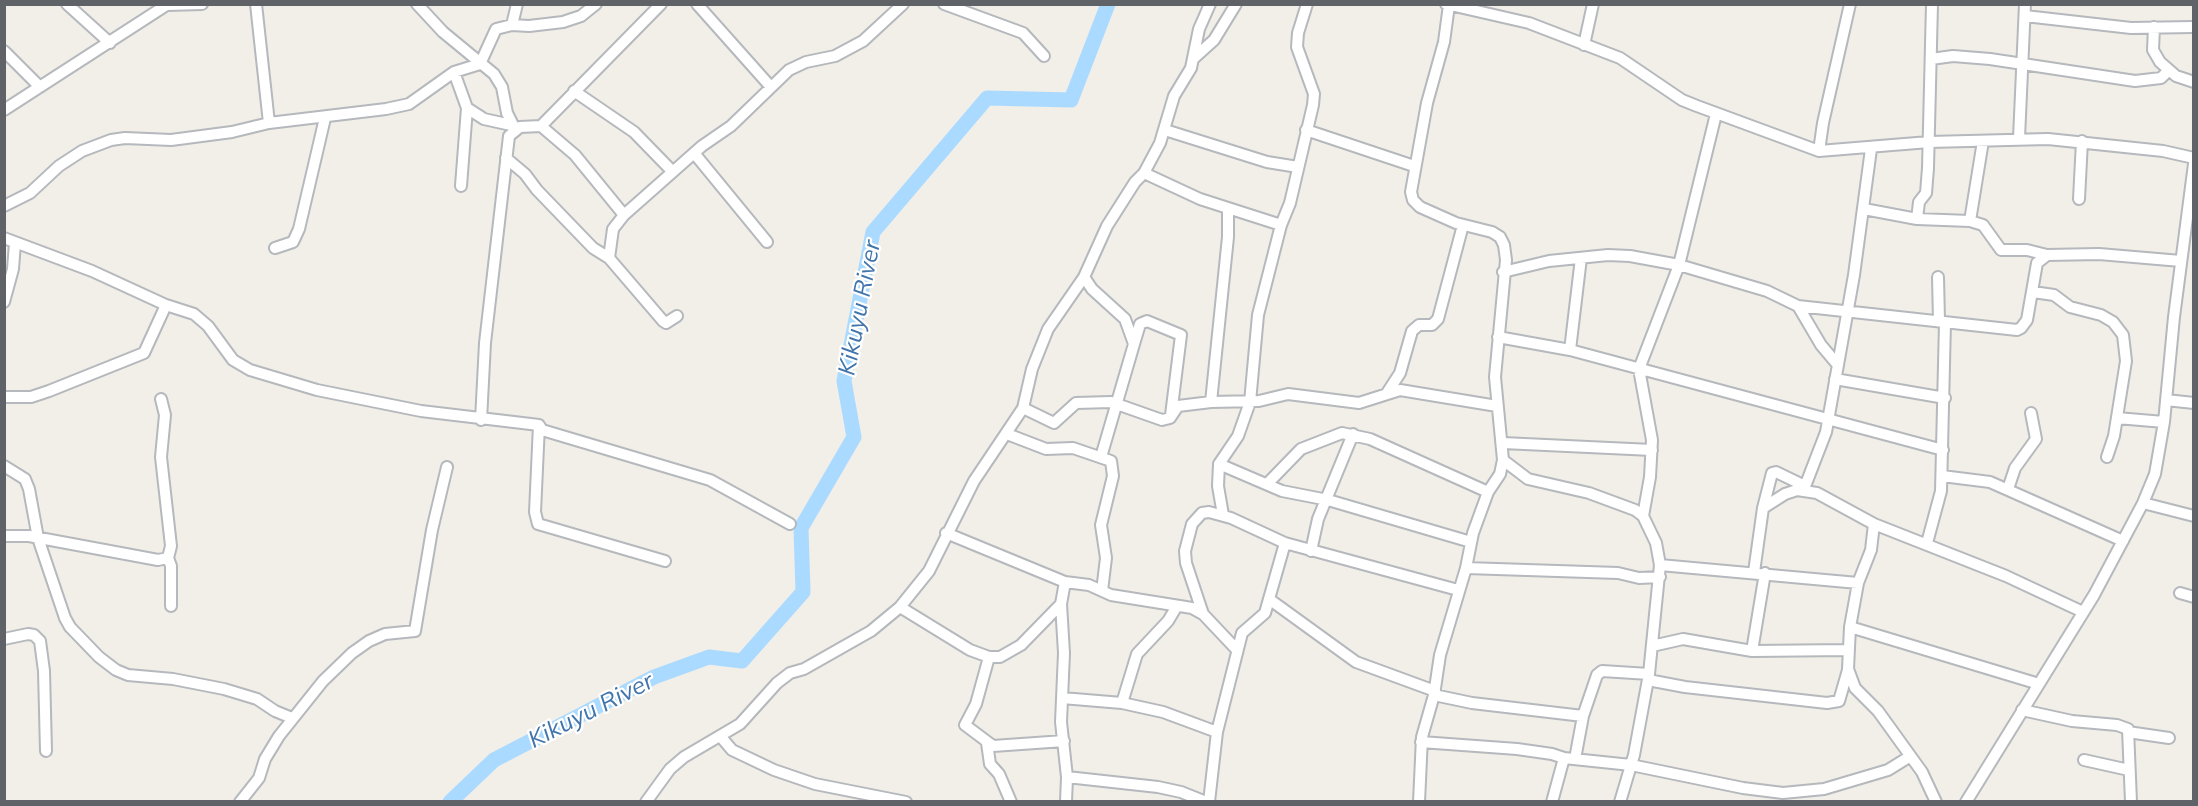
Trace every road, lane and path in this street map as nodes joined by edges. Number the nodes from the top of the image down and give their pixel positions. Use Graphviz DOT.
graph roads {
  1 [pos="66,4"];
  2 [pos="202,4"];
  3 [pos="256,4"];
  4 [pos="417,4"];
  5 [pos="517,4"];
  6 [pos="596,4"];
  7 [pos="661,4"];
  8 [pos="697,4"];
  9 [pos="903,4"];
  10 [pos="944,4"];
  11 [pos="1210,4"];
  12 [pos="1236,4"];
  13 [pos="1307,4"];
  14 [pos="1593,4"];
  15 [pos="1850,4"];
  16 [pos="1932,4"];
  17 [pos="168,5"];
  18 [pos="1447,5"];
  19 [pos="1506,10"];
  20 [pos="2025,10"];
  21 [pos="512,25"];
  22 [pos="2154,27"];
  23 [pos="2193,27"];
  24 [pos="110,43"];
  25 [pos="1584,45"];
  26 [pos="4,51"];
  27 [pos="1044,56"];
  28 [pos="1194,58"];
  29 [pos="1931,58"];
  30 [pos="480,63"];
  31 [pos="2023,65"];
  32 [pos="2168,71"];
  33 [pos="454,72"];
  34 [pos="2193,82"];
  35 [pos="770,86"];
  36 [pos="40,87"];
  37 [pos="574,91"];
  38 [pos="467,108"];
  39 [pos="4,110"];
  40 [pos="1716,114"];
  41 [pos="325,118"];
  42 [pos="269,123"];
  43 [pos="541,126"];
  44 [pos="513,127"];
  45 [pos="1165,130"];
  46 [pos="1306,130"];
  47 [pos="2019,138"];
  48 [pos="1983,141"];
  49 [pos="2082,141"];
  50 [pos="1929,142"];
  51 [pos="1871,148"];
  52 [pos="1820,151"];
  53 [pos="694,153"];
  54 [pos="506,158"];
  55 [pos="2193,158"];
  56 [pos="2193,164"];
  57 [pos="1414,166"];
  58 [pos="1298,167"];
  59 [pos="672,171"];
  60 [pos="1144,173"];
  61 [pos="461,186"];
  62 [pos="2079,199"];
  63 [pos="4,206"];
  64 [pos="1228,208"];
  65 [pos="1864,209"];
  66 [pos="624,214"];
  67 [pos="1917,219"];
  68 [pos="1970,221"];
  69 [pos="1281,225"];
  70 [pos="1463,225"];
  71 [pos="10,240"];
  72 [pos="767,242"];
  73 [pos="2188,242"];
  74 [pos="275,248"];
  75 [pos="2047,255"];
  76 [pos="609,258"];
  77 [pos="1581,258"];
  78 [pos="2181,261"];
  79 [pos="1679,265"];
  80 [pos="1503,272"];
  81 [pos="1084,277"];
  82 [pos="1938,277"];
  83 [pos="2032,292"];
  84 [pos="4,302"];
  85 [pos="166,305"];
  86 [pos="1798,306"];
  87 [pos="1848,311"];
  88 [pos="677,316"];
  89 [pos="1942,322"];
  90 [pos="1498,337"];
  91 [pos="1134,344"];
  92 [pos="1570,350"];
  93 [pos="1837,364"];
  94 [pos="1639,369"];
  95 [pos="1835,379"];
  96 [pos="1387,393"];
  97 [pos="4,397"];
  98 [pos="1945,398"];
  99 [pos="161,399"];
  100 [pos="2166,400"];
  101 [pos="1211,402"];
  102 [pos="1250,402"];
  103 [pos="2193,403"];
  104 [pos="1116,404"];
  105 [pos="1497,406"];
  106 [pos="1023,408"];
  107 [pos="2031,413"];
  108 [pos="1170,418"];
  109 [pos="2117,418"];
  110 [pos="1828,419"];
  111 [pos="481,420"];
  112 [pos="2164,422"];
  113 [pos="539,425"];
  114 [pos="1007,434"];
  115 [pos="1353,434"];
  116 [pos="1503,443"];
  117 [pos="1652,450"];
  118 [pos="1943,450"];
  119 [pos="1101,457"];
  120 [pos="2107,457"];
  121 [pos="1503,460"];
  122 [pos="1219,464"];
  123 [pos="4,466"];
  124 [pos="447,467"];
  125 [pos="1942,476"];
  126 [pos="1268,483"];
  127 [pos="1804,487"];
  128 [pos="2008,489"];
  129 [pos="1488,492"];
  130 [pos="1328,500"];
  131 [pos="2143,504"];
  132 [pos="1763,508"];
  133 [pos="1223,515"];
  134 [pos="1643,516"];
  135 [pos="2193,516"];
  136 [pos="790,524"];
  137 [pos="1874,524"];
  138 [pos="946,533"];
  139 [pos="4,536"];
  140 [pos="39,538"];
  141 [pos="2123,541"];
  142 [pos="1471,542"];
  143 [pos="1285,543"];
  144 [pos="1927,543"];
  145 [pos="1311,551"];
  146 [pos="168,558"];
  147 [pos="665,561"];
  148 [pos="1660,565"];
  149 [pos="1466,568"];
  150 [pos="1760,573"];
  151 [pos="1659,577"];
  152 [pos="1065,582"];
  153 [pos="1858,583"];
  154 [pos="1458,590"];
  155 [pos="1102,591"];
  156 [pos="2180,593"];
  157 [pos="2193,597"];
  158 [pos="1269,599"];
  159 [pos="1061,604"];
  160 [pos="171,606"];
  161 [pos="1177,606"];
  162 [pos="900,607"];
  163 [pos="2083,612"];
  164 [pos="1203,614"];
  165 [pos="1850,627"];
  166 [pos="4,639"];
  167 [pos="1652,646"];
  168 [pos="1237,650"];
  169 [pos="1848,650"];
  170 [pos="1752,651"];
  171 [pos="989,657"];
  172 [pos="1848,669"];
  173 [pos="1648,677"];
  174 [pos="2039,684"];
  175 [pos="1435,693"];
  176 [pos="1062,698"];
  177 [pos="1122,703"];
  178 [pos="2022,710"];
  179 [pos="1583,716"];
  180 [pos="292,718"];
  181 [pos="1217,732"];
  182 [pos="2128,732"];
  183 [pos="721,737"];
  184 [pos="2169,738"];
  185 [pos="1064,741"];
  186 [pos="1421,742"];
  187 [pos="987,743"];
  188 [pos="46,751"];
  189 [pos="1909,757"];
  190 [pos="1570,759"];
  191 [pos="2085,760"];
  192 [pos="1631,765"];
  193 [pos="2129,770"];
  194 [pos="1067,777"];
  195 [pos="887,800"];
  196 [pos="240,801"];
  197 [pos="646,801"];
  198 [pos="906,801"];
  199 [pos="1011,801"];
  200 [pos="1066,801"];
  201 [pos="1208,801"];
  202 [pos="1419,801"];
  203 [pos="1552,801"];
  204 [pos="1620,801"];
  205 [pos="1936,801"];
  206 [pos="1966,801"];
  207 [pos="2131,801"];
  1 -- 24 [label="street"];
  2 -- 17 [label="street"];
  3 -- 42 [label="street"];
  4 -- 30 [label="street"];
  5 -- 21 [label="street"];
  6 -- 21 [label="street"];
  7 -- 37 [label="street"];
  8 -- 35 [label="street"];
  9 -- 35 [label="street"];
  10 -- 27 [label="street"];
  11 -- 28 [label="street"];
  12 -- 28 [label="street"];
  13 -- 46 [label="street"];
  14 -- 25 [label="street"];
  15 -- 52 [label="street"];
  16 -- 29 [label="street"];
  17 -- 24 [label="street"];
  18 -- 19 [label="street"];
  18 -- 57 [label="street"];
  19 -- 25 [label="street"];
  20 -- 22 [label="street"];
  20 -- 31 [label="street"];
  21 -- 30 [label="street"];
  22 -- 23 [label="street"];
  22 -- 32 [label="street"];
  24 -- 36 [label="street"];
  25 -- 40 [label="street"];
  26 -- 36 [label="street"];
  28 -- 45 [label="street"];
  29 -- 31 [label="street"];
  29 -- 50 [label="street"];
  30 -- 33 [label="street"];
  30 -- 44 [label="street"];
  31 -- 32 [label="street"];
  31 -- 47 [label="street"];
  32 -- 34 [label="street"];
  33 -- 38 [label="street"];
  33 -- 41 [label="street"];
  35 -- 53 [label="street"];
  36 -- 39 [label="street"];
  37 -- 43 [label="street"];
  37 -- 59 [label="street"];
  38 -- 44 [label="street"];
  38 -- 61 [label="street"];
  40 -- 52 [label="street"];
  40 -- 79 [label="street"];
  41 -- 42 [label="street"];
  41 -- 74 [label="street"];
  42 -- 63 [label="street"];
  43 -- 44 [label="street"];
  43 -- 66 [label="street"];
  44 -- 54 [label="street"];
  45 -- 58 [label="street"];
  45 -- 60 [label="street"];
  46 -- 57 [label="street"];
  46 -- 58 [label="street"];
  47 -- 48 [label="street"];
  47 -- 49 [label="street"];
  48 -- 50 [label="street"];
  48 -- 68 [label="street"];
  49 -- 55 [label="street"];
  49 -- 62 [label="street"];
  50 -- 51 [label="street"];
  50 -- 67 [label="street"];
  51 -- 52 [label="street"];
  51 -- 65 [label="street"];
  53 -- 59 [label="street"];
  53 -- 72 [label="street"];
  54 -- 76 [label="street"];
  54 -- 111 [label="street"];
  56 -- 73 [label="street"];
  57 -- 70 [label="street"];
  58 -- 69 [label="street"];
  59 -- 66 [label="street"];
  60 -- 64 [label="street"];
  60 -- 81 [label="street"];
  64 -- 69 [label="street"];
  64 -- 101 [label="street"];
  65 -- 67 [label="street"];
  65 -- 87 [label="street"];
  66 -- 76 [label="street"];
  67 -- 68 [label="street"];
  68 -- 75 [label="street"];
  69 -- 102 [label="street"];
  70 -- 80 [label="street"];
  70 -- 96 [label="street"];
  71 -- 84 [label="street"];
  71 -- 85 [label="street"];
  73 -- 78 [label="street"];
  75 -- 78 [label="street"];
  75 -- 83 [label="street"];
  76 -- 88 [label="street"];
  77 -- 79 [label="street"];
  77 -- 80 [label="street"];
  77 -- 92 [label="street"];
  78 -- 100 [label="street"];
  79 -- 86 [label="street"];
  79 -- 94 [label="street"];
  80 -- 90 [label="street"];
  81 -- 91 [label="street"];
  81 -- 106 [label="street"];
  82 -- 89 [label="street"];
  83 -- 89 [label="street"];
  83 -- 109 [label="street"];
  85 -- 97 [label="street"];
  85 -- 111 [label="street"];
  86 -- 87 [label="street"];
  86 -- 93 [label="street"];
  87 -- 89 [label="street"];
  87 -- 93 [label="street"];
  89 -- 98 [label="street"];
  90 -- 92 [label="street"];
  90 -- 105 [label="street"];
  91 -- 104 [label="street"];
  91 -- 108 [label="street"];
  92 -- 94 [label="street"];
  93 -- 95 [label="street"];
  94 -- 110 [label="street"];
  94 -- 117 [label="street"];
  95 -- 98 [label="street"];
  95 -- 110 [label="street"];
  96 -- 102 [label="street"];
  96 -- 105 [label="street"];
  98 -- 118 [label="street"];
  99 -- 146 [label="street"];
  100 -- 103 [label="street"];
  100 -- 112 [label="street"];
  101 -- 102 [label="street"];
  101 -- 108 [label="street"];
  102 -- 122 [label="street"];
  104 -- 106 [label="street"];
  104 -- 108 [label="street"];
  104 -- 119 [label="street"];
  105 -- 116 [label="street"];
  106 -- 114 [label="street"];
  107 -- 128 [label="street"];
  109 -- 112 [label="street"];
  109 -- 120 [label="street"];
  110 -- 118 [label="street"];
  110 -- 127 [label="street"];
  111 -- 113 [label="street"];
  112 -- 131 [label="street"];
  113 -- 136 [label="street"];
  113 -- 147 [label="street"];
  114 -- 119 [label="street"];
  114 -- 138 [label="street"];
  115 -- 126 [label="street"];
  115 -- 129 [label="street"];
  115 -- 130 [label="street"];
  116 -- 117 [label="street"];
  116 -- 121 [label="street"];
  117 -- 134 [label="street"];
  118 -- 125 [label="street"];
  119 -- 155 [label="street"];
  121 -- 129 [label="street"];
  121 -- 134 [label="street"];
  122 -- 126 [label="street"];
  122 -- 133 [label="street"];
  123 -- 140 [label="street"];
  124 -- 180 [label="street"];
  125 -- 128 [label="street"];
  125 -- 144 [label="street"];
  126 -- 130 [label="street"];
  127 -- 132 [label="street"];
  127 -- 132 [label="street"];
  127 -- 137 [label="street"];
  128 -- 141 [label="street"];
  129 -- 142 [label="street"];
  130 -- 142 [label="street"];
  130 -- 145 [label="street"];
  131 -- 135 [label="street"];
  131 -- 141 [label="street"];
  132 -- 150 [label="street"];
  133 -- 143 [label="street"];
  133 -- 164 [label="street"];
  134 -- 148 [label="street"];
  137 -- 144 [label="street"];
  137 -- 153 [label="street"];
  138 -- 152 [label="street"];
  138 -- 162 [label="street"];
  139 -- 140 [label="street"];
  140 -- 146 [label="street"];
  140 -- 180 [label="street"];
  141 -- 163 [label="street"];
  142 -- 149 [label="street"];
  143 -- 145 [label="street"];
  143 -- 158 [label="street"];
  144 -- 163 [label="street"];
  145 -- 154 [label="street"];
  146 -- 160 [label="street"];
  148 -- 150 [label="street"];
  148 -- 151 [label="street"];
  149 -- 151 [label="street"];
  149 -- 154 [label="street"];
  150 -- 153 [label="street"];
  150 -- 170 [label="street"];
  151 -- 167 [label="street"];
  152 -- 155 [label="street"];
  152 -- 159 [label="street"];
  153 -- 165 [label="street"];
  154 -- 175 [label="street"];
  155 -- 161 [label="street"];
  156 -- 157 [label="street"];
  158 -- 168 [label="street"];
  158 -- 175 [label="street"];
  159 -- 171 [label="street"];
  159 -- 176 [label="street"];
  161 -- 164 [label="street"];
  161 -- 177 [label="street"];
  162 -- 171 [label="street"];
  162 -- 183 [label="street"];
  163 -- 174 [label="street"];
  164 -- 168 [label="street"];
  165 -- 169 [label="street"];
  165 -- 174 [label="street"];
  166 -- 188 [label="street"];
  167 -- 170 [label="street"];
  167 -- 173 [label="street"];
  168 -- 181 [label="street"];
  169 -- 170 [label="street"];
  169 -- 172 [label="street"];
  171 -- 187 [label="street"];
  172 -- 173 [label="street"];
  172 -- 189 [label="street"];
  173 -- 179 [label="street"];
  173 -- 192 [label="street"];
  174 -- 178 [label="street"];
  175 -- 179 [label="street"];
  175 -- 186 [label="street"];
  176 -- 177 [label="street"];
  176 -- 185 [label="street"];
  177 -- 181 [label="street"];
  178 -- 182 [label="street"];
  178 -- 206 [label="street"];
  179 -- 190 [label="street"];
  180 -- 196 [label="street"];
  181 -- 201 [label="street"];
  182 -- 184 [label="street"];
  182 -- 193 [label="street"];
  183 -- 195 [label="street"];
  183 -- 197 [label="street"];
  185 -- 187 [label="street"];
  185 -- 194 [label="street"];
  186 -- 190 [label="street"];
  186 -- 202 [label="street"];
  187 -- 199 [label="street"];
  189 -- 192 [label="street"];
  189 -- 205 [label="street"];
  190 -- 192 [label="street"];
  190 -- 203 [label="street"];
  191 -- 193 [label="street"];
  192 -- 204 [label="street"];
  193 -- 207 [label="street"];
  194 -- 200 [label="street"];
  194 -- 201 [label="street"];
  195 -- 198 [label="street"];
}
